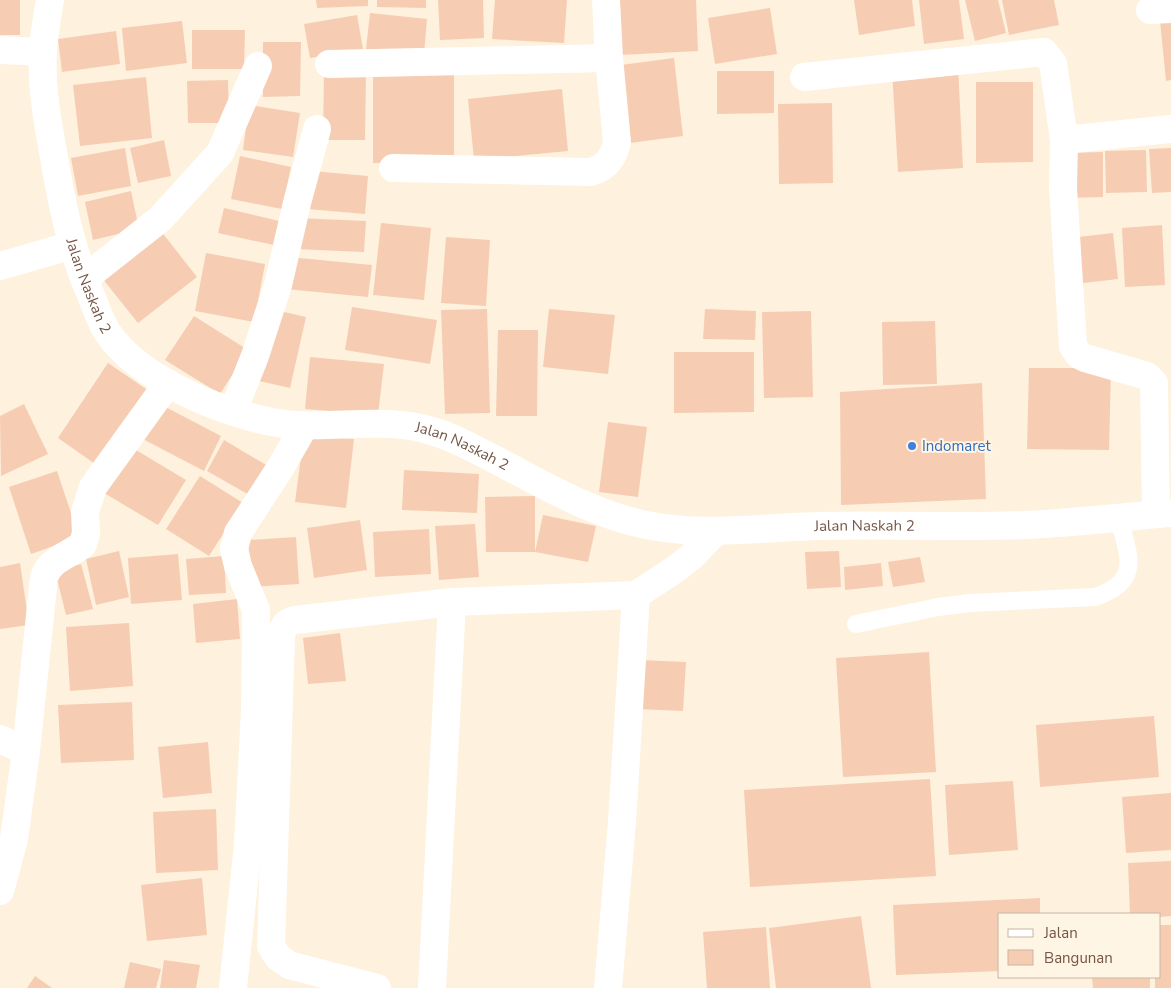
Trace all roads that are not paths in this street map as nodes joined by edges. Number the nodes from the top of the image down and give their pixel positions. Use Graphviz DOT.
graph roads {
  1 [pos="50,0"];
  2 [pos="606,0"];
  3 [pos="0,50"];
  4 [pos="43,52"];
  5 [pos="609,58"];
  6 [pos="329,64"];
  7 [pos="258,66"];
  8 [pos="804,77"];
  9 [pos="1171,129"];
  10 [pos="317,130"];
  11 [pos="1064,140"];
  12 [pos="393,168"];
  13 [pos="73,245"];
  14 [pos="0,266"];
  15 [pos="84,279"];
  16 [pos="168,383"];
  17 [pos="233,411"];
  18 [pos="305,425"];
  19 [pos="1164,513"];
  20 [pos="1118,518"];
  21 [pos="715,532"];
  22 [pos="636,595"];
  23 [pos="452,602"];
  24 [pos="856,624"];
  25 [pos="0,739"];
  26 [pos="26,751"];
  27 [pos="0,891"];
  28 [pos="233,988"];
  29 [pos="377,988"];
  30 [pos="432,988"];
  31 [pos="608,988"];
  1 -- 4 [label="street, Jalan Naskah 2"];
  2 -- 5 [label="street"];
  3 -- 4 [label="street"];
  4 -- 13 [label="street, Jalan Naskah 2"];
  5 -- 6 [label="street"];
  5 -- 12 [label="street"];
  7 -- 15 [label="street"];
  8 -- 11 [label="street"];
  9 -- 11 [label="street"];
  10 -- 17 [label="street"];
  11 -- 19 [label="street"];
  13 -- 14 [label="street"];
  13 -- 15 [label="street, Jalan Naskah 2"];
  15 -- 16 [label="street, Jalan Naskah 2"];
  16 -- 17 [label="street, Jalan Naskah 2"];
  16 -- 26 [label="street"];
  17 -- 18 [label="street, Jalan Naskah 2"];
  18 -- 21 [label="street, Jalan Naskah 2"];
  18 -- 28 [label="street"];
  19 -- 20 [label="street, Jalan Naskah 2"];
  20 -- 21 [label="street, Jalan Naskah 2"];
  20 -- 24 [label="lane"];
  21 -- 22 [label="street"];
  22 -- 23 [label="street"];
  22 -- 31 [label="street"];
  23 -- 29 [label="street"];
  23 -- 30 [label="street"];
  25 -- 26 [label="street"];
  26 -- 27 [label="street"];
}
